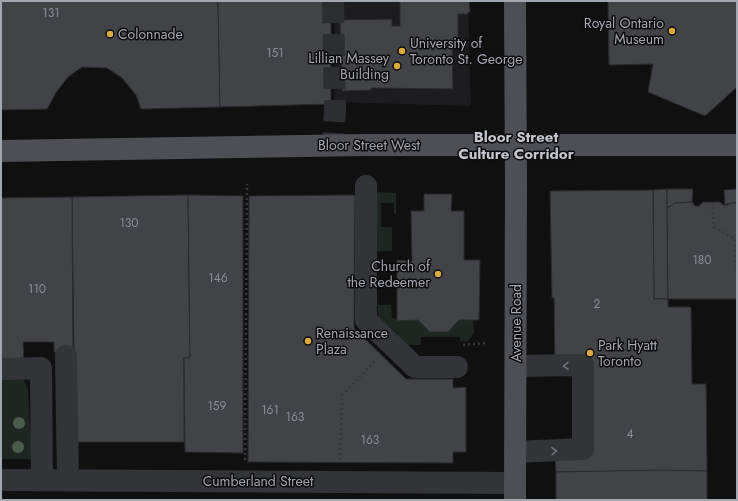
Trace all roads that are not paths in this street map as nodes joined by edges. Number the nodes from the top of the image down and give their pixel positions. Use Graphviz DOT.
graph roads {
  1 [pos="515,1"];
  2 [pos="516,145"];
  3 [pos="737,145"];
  4 [pos="1,151"];
  5 [pos="366,186"];
  6 [pos="66,356"];
  7 [pos="516,366"];
  8 [pos="457,367"];
  9 [pos="1,369"];
  10 [pos="515,452"];
  11 [pos="1,480"];
  12 [pos="42,480"];
  13 [pos="68,480"];
  14 [pos="515,491"];
  1 -- 2 [label="main road, Avenue Road"];
  2 -- 3 [label="main road, Bloor Street West"];
  2 -- 4 [label="main road, Bloor Street West"];
  2 -- 7 [label="main road, Avenue Road"];
  5 -- 8 [label="street"];
  6 -- 13 [label="street"];
  7 -- 10 [label="main road, Avenue Road"];
  10 -- 7 [label="street, one-way"];
  9 -- 12 [label="street"];
  10 -- 14 [label="main road, Avenue Road"];
  11 -- 12 [label="street, Cumberland Street"];
  12 -- 13 [label="street, Cumberland Street"];
  13 -- 14 [label="street, Cumberland Street"];
}
